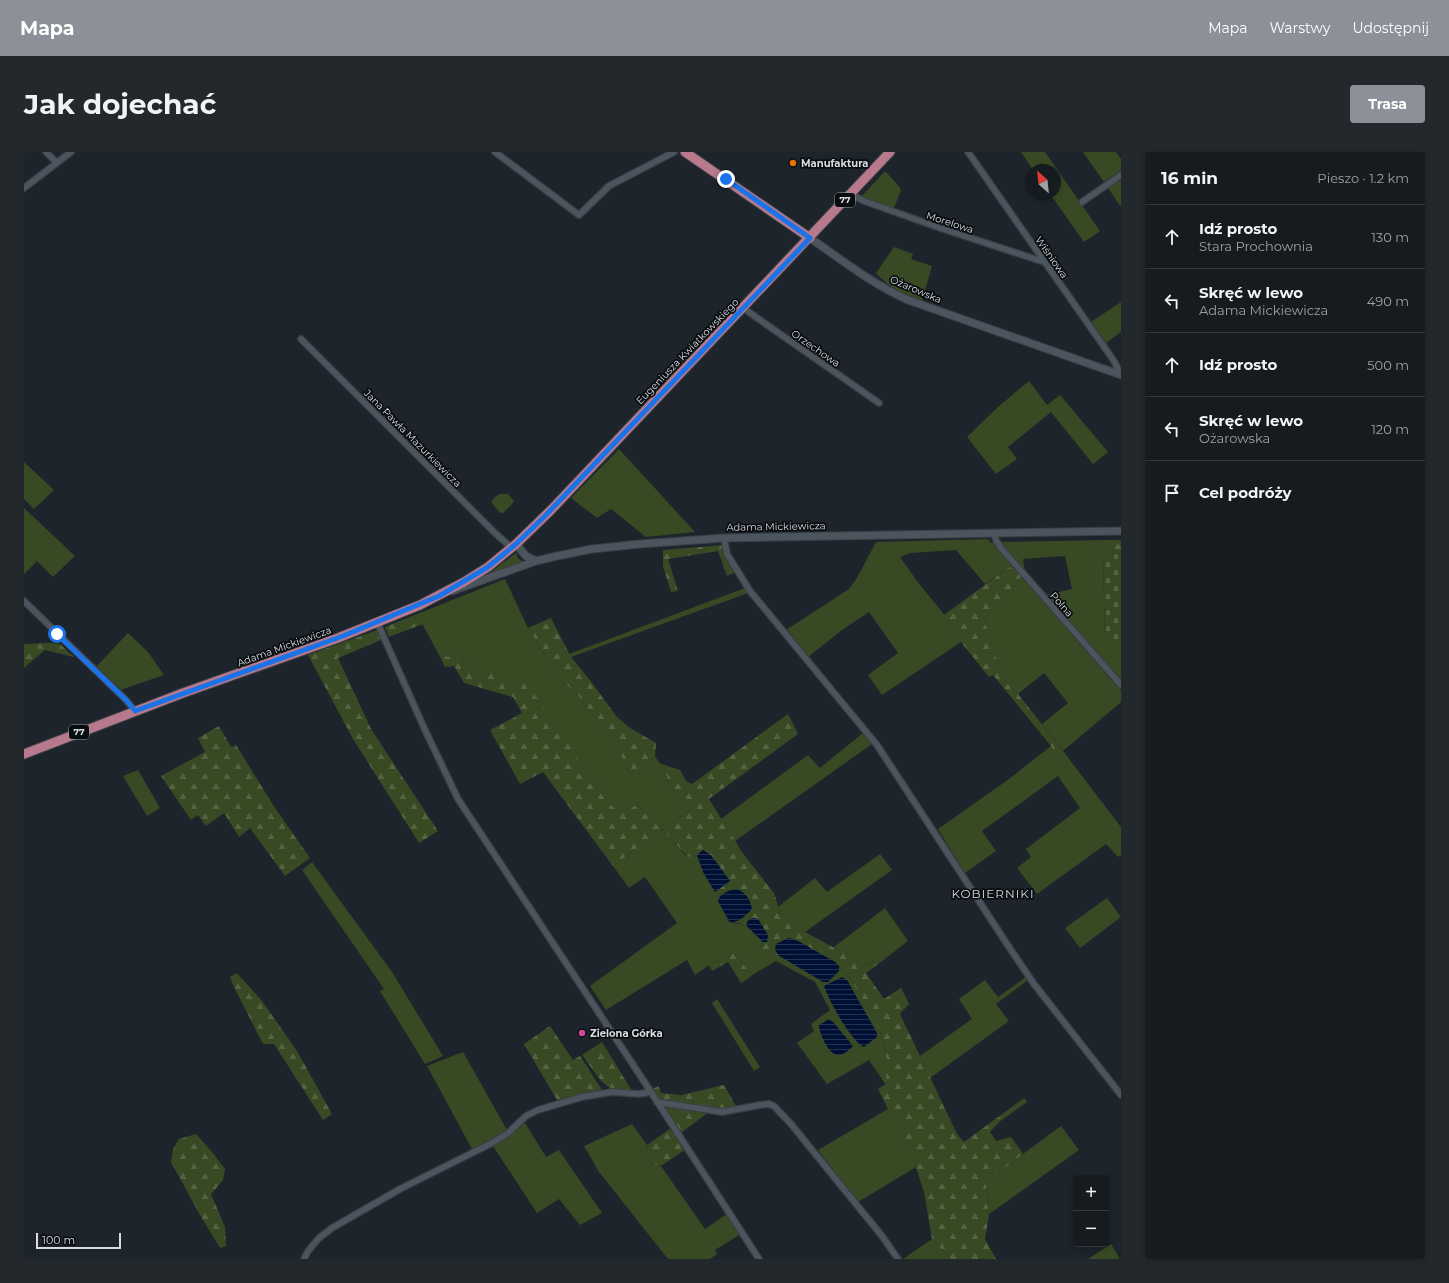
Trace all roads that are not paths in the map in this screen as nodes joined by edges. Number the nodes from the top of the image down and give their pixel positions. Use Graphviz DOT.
graph roads {
  1 [pos="46,152"];
  2 [pos="71,152"];
  3 [pos="495,152"];
  4 [pos="674,152"];
  5 [pos="685,152"];
  6 [pos="890,152"];
  7 [pos="968,152"];
  8 [pos="57,163"];
  9 [pos="1121,175"];
  10 [pos="24,188"];
  11 [pos="851,194"];
  12 [pos="1082,202"];
  13 [pos="810,238"];
  14 [pos="1044,262"];
  15 [pos="744,308"];
  16 [pos="301,339"];
  17 [pos="1119,374"];
  18 [pos="879,403"];
  19 [pos="1121,530"];
  20 [pos="994,533"];
  21 [pos="724,538"];
  22 [pos="514,546"];
  23 [pos="536,562"];
  24 [pos="439,596"];
  25 [pos="24,602"];
  26 [pos="377,622"];
  27 [pos="1121,685"];
  28 [pos="135,711"];
  29 [pos="24,754"];
  30 [pos="651,1092"];
  31 [pos="1121,1095"];
  32 [pos="657,1102"];
  33 [pos="304,1259"];
  34 [pos="759,1259"];
  35 [pos="898,1259"];
  1 -- 8 [label="street"];
  2 -- 8 [label="street"];
  3 -- 4 [label="street"];
  5 -- 13 [label="main road, Ożarowska"];
  6 -- 11 [label="main road, Eugeniusza Kwiatkowskiego / 77"];
  7 -- 14 [label="street, Wiśniowa"];
  8 -- 10 [label="street"];
  9 -- 12 [label="street"];
  11 -- 13 [label="main road, Eugeniusza Kwiatkowskiego / 77"];
  11 -- 14 [label="street, Morelowa"];
  13 -- 15 [label="main road, Eugeniusza Kwiatkowskiego / 77"];
  13 -- 17 [label="street, Ożarowska"];
  14 -- 17 [label="street, Wiśniowa"];
  15 -- 18 [label="street, Orzechowa"];
  15 -- 22 [label="main road, Eugeniusza Kwiatkowskiego / 77"];
  16 -- 22 [label="street, Jana Pawła Mazurkiewicza"];
  19 -- 20 [label="street, Adama Mickiewicza"];
  20 -- 21 [label="street, Adama Mickiewicza"];
  20 -- 27 [label="street, Polna"];
  21 -- 23 [label="street, Adama Mickiewicza"];
  21 -- 31 [label="street"];
  22 -- 23 [label="street"];
  22 -- 24 [label="main road, Adama Mickiewicza / 77"];
  23 -- 24 [label="street, Adama Mickiewicza"];
  24 -- 26 [label="main road, Adama Mickiewicza / 77"];
  25 -- 28 [label="street"];
  26 -- 28 [label="main road, Adama Mickiewicza / 77"];
  26 -- 30 [label="street"];
  28 -- 29 [label="main road, 77"];
  30 -- 32 [label="street"];
  30 -- 33 [label="street"];
  32 -- 34 [label="street"];
  32 -- 35 [label="street"];
}
